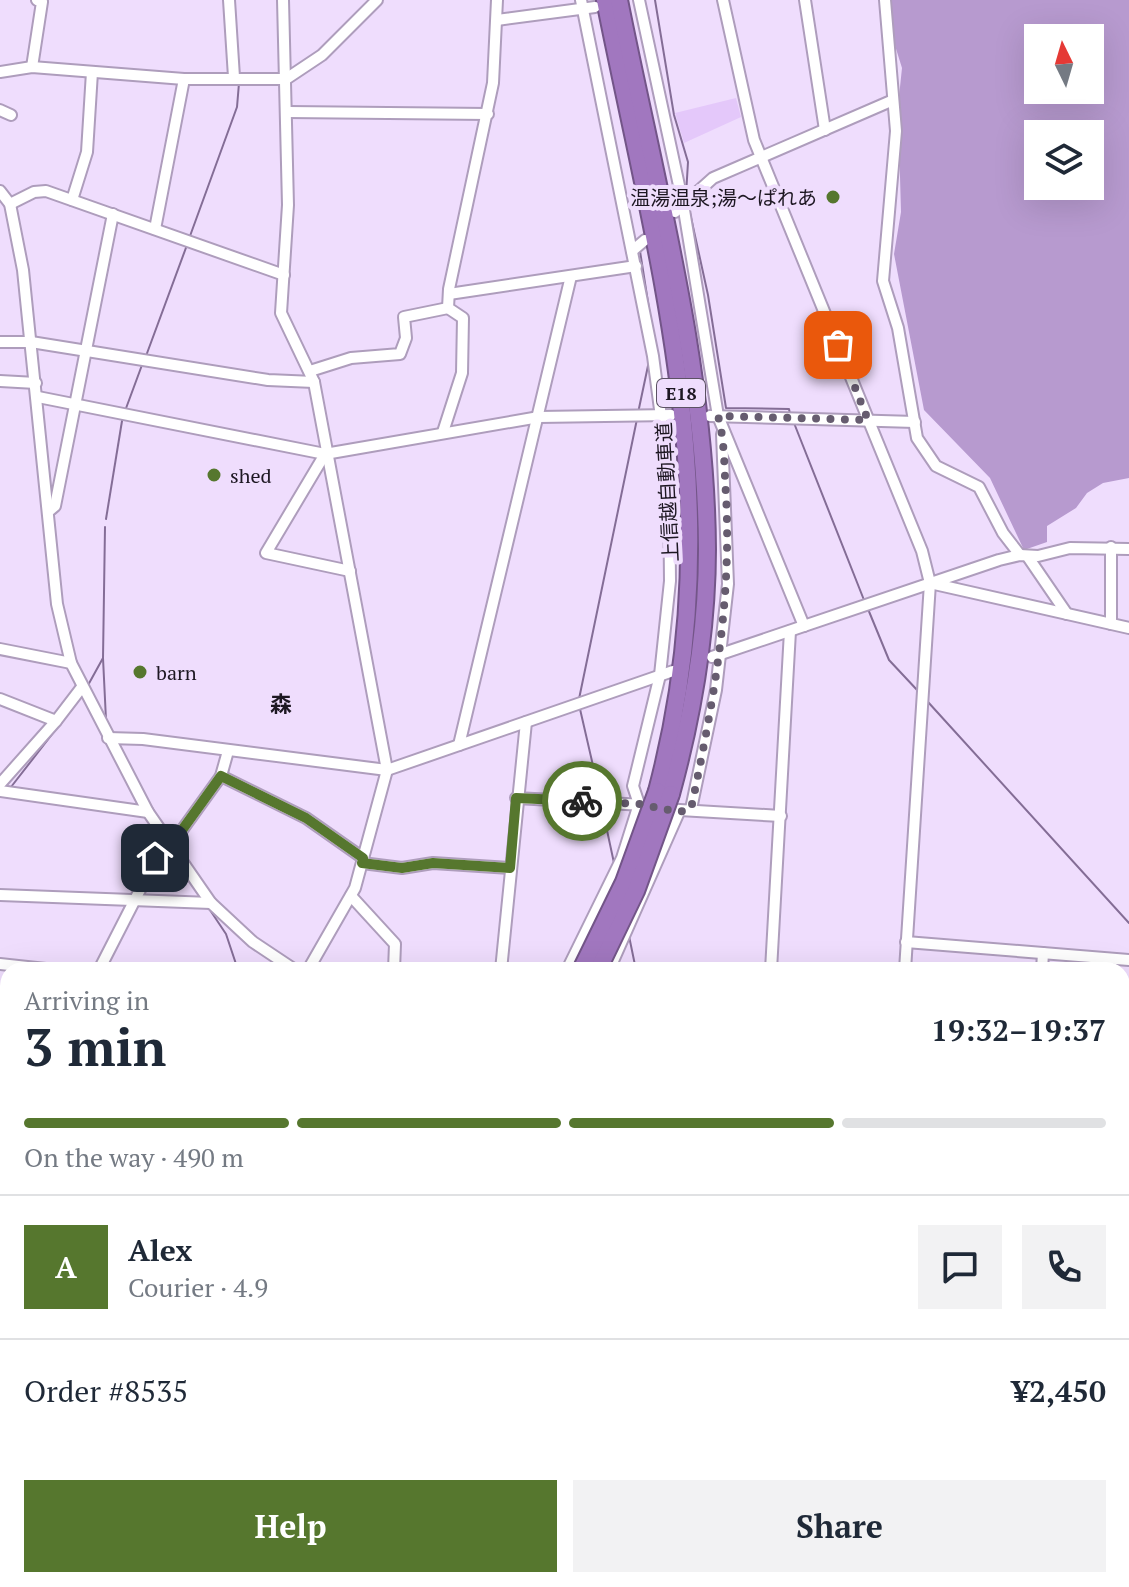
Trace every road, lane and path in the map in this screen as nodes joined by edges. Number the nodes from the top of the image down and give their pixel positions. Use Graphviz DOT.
graph roads {
  1 [pos="37,0"];
  2 [pos="229,0"];
  3 [pos="283,0"];
  4 [pos="377,0"];
  5 [pos="497,0"];
  6 [pos="619,0"];
  7 [pos="639,0"];
  8 [pos="723,0"];
  9 [pos="805,0"];
  10 [pos="885,0"];
  11 [pos="582,4"];
  12 [pos="600,4"];
  13 [pos="497,20"];
  14 [pos="32,67"];
  15 [pos="0,72"];
  16 [pos="92,72"];
  17 [pos="234,77"];
  18 [pos="184,79"];
  19 [pos="286,79"];
  20 [pos="891,101"];
  21 [pos="0,110"];
  22 [pos="288,112"];
  23 [pos="488,114"];
  24 [pos="11,115"];
  25 [pos="825,130"];
  26 [pos="763,158"];
  27 [pos="0,191"];
  28 [pos="72,200"];
  29 [pos="10,204"];
  30 [pos="679,208"];
  31 [pos="113,214"];
  32 [pos="155,229"];
  33 [pos="645,240"];
  34 [pos="632,251"];
  35 [pos="636,266"];
  36 [pos="284,275"];
  37 [pos="571,276"];
  38 [pos="449,294"];
  39 [pos="448,308"];
  40 [pos="0,342"];
  41 [pos="31,342"];
  42 [pos="85,351"];
  43 [pos="312,376"];
  44 [pos="0,381"];
  45 [pos="36,383"];
  46 [pos="38,397"];
  47 [pos="75,406"];
  48 [pos="666,414"];
  49 [pos="714,416"];
  50 [pos="539,417"];
  51 [pos="868,420"];
  52 [pos="915,422"];
  53 [pos="722,431"];
  54 [pos="443,432"];
  55 [pos="325,454"];
  56 [pos="49,511"];
  57 [pos="1111,547"];
  58 [pos="1129,549"];
  59 [pos="1024,556"];
  60 [pos="350,571"];
  61 [pos="930,583"];
  62 [pos="1067,614"];
  63 [pos="1111,624"];
  64 [pos="804,626"];
  65 [pos="1129,628"];
  66 [pos="790,631"];
  67 [pos="0,649"];
  68 [pos="716,656"];
  69 [pos="71,663"];
  70 [pos="673,671"];
  71 [pos="660,675"];
  72 [pos="82,687"];
  73 [pos="0,699"];
  74 [pos="56,721"];
  75 [pos="526,722"];
  76 [pos="108,738"];
  77 [pos="459,745"];
  78 [pos="228,751"];
  79 [pos="387,770"];
  80 [pos="221,776"];
  81 [pos="0,784"];
  82 [pos="0,791"];
  83 [pos="664,792"];
  84 [pos="516,798"];
  85 [pos="639,804"];
  86 [pos="691,809"];
  87 [pos="148,812"];
  88 [pos="679,812"];
  89 [pos="781,816"];
  90 [pos="169,840"];
  91 [pos="362,860"];
  92 [pos="510,868"];
  93 [pos="0,895"];
  94 [pos="351,896"];
  95 [pos="133,900"];
  96 [pos="211,903"];
  97 [pos="906,942"];
  98 [pos="1043,953"];
  99 [pos="1129,960"];
  100 [pos="103,962"];
  101 [pos="283,962"];
  102 [pos="313,962"];
  103 [pos="394,962"];
  104 [pos="502,962"];
  105 [pos="571,962"];
  106 [pos="585,962"];
  107 [pos="602,962"];
  108 [pos="613,962"];
  109 [pos="772,962"];
  110 [pos="905,962"];
  111 [pos="1042,962"];
  1 -- 14 [label="street"];
  2 -- 17 [label="street"];
  3 -- 19 [label="street"];
  4 -- 19 [label="street"];
  5 -- 13 [label="street"];
  6 -- 83 [label="highway, 上信越自動車道 / E18"];
  7 -- 30 [label="street"];
  8 -- 26 [label="street"];
  9 -- 25 [label="street"];
  10 -- 20 [label="street"];
  11 -- 12 [label="street"];
  11 -- 13 [label="street"];
  11 -- 34 [label="street"];
  12 -- 83 [label="highway, 上信越自動車道 / E18"];
  13 -- 23 [label="street"];
  14 -- 15 [label="street"];
  14 -- 16 [label="street"];
  16 -- 18 [label="street"];
  16 -- 28 [label="street"];
  17 -- 18 [label="street"];
  17 -- 19 [label="street"];
  18 -- 32 [label="street"];
  19 -- 22 [label="street"];
  20 -- 25 [label="street"];
  20 -- 52 [label="street"];
  21 -- 24 [label="street"];
  22 -- 23 [label="street"];
  22 -- 36 [label="street"];
  23 -- 38 [label="street"];
  25 -- 26 [label="street"];
  26 -- 30 [label="street"];
  26 -- 51 [label="street"];
  27 -- 29 [label="street"];
  28 -- 29 [label="street"];
  28 -- 31 [label="street"];
  29 -- 41 [label="street"];
  30 -- 49 [label="street"];
  31 -- 32 [label="street"];
  31 -- 42 [label="street"];
  32 -- 36 [label="street"];
  33 -- 34 [label="street"];
  34 -- 35 [label="street"];
  35 -- 37 [label="street"];
  35 -- 48 [label="street"];
  36 -- 43 [label="street"];
  37 -- 38 [label="street"];
  37 -- 50 [label="street"];
  38 -- 39 [label="street"];
  39 -- 43 [label="street"];
  39 -- 54 [label="street"];
  40 -- 41 [label="street"];
  41 -- 42 [label="street"];
  41 -- 45 [label="street"];
  42 -- 43 [label="street"];
  42 -- 47 [label="street"];
  43 -- 55 [label="street"];
  44 -- 45 [label="street"];
  45 -- 46 [label="street"];
  46 -- 47 [label="street"];
  46 -- 56 [label="street"];
  47 -- 55 [label="street"];
  47 -- 56 [label="street"];
  48 -- 50 [label="street"];
  48 -- 71 [label="street"];
  49 -- 51 [label="street"];
  49 -- 53 [label="street"];
  50 -- 54 [label="street"];
  50 -- 77 [label="street"];
  51 -- 52 [label="street"];
  51 -- 61 [label="street"];
  52 -- 59 [label="street"];
  53 -- 64 [label="street"];
  53 -- 68 [label="street"];
  54 -- 55 [label="street"];
  55 -- 60 [label="street"];
  55 -- 60 [label="street"];
  56 -- 69 [label="street"];
  57 -- 58 [label="street"];
  57 -- 59 [label="street"];
  57 -- 63 [label="street"];
  59 -- 61 [label="street"];
  59 -- 62 [label="street"];
  60 -- 79 [label="street"];
  61 -- 62 [label="street"];
  61 -- 64 [label="street"];
  61 -- 97 [label="street"];
  62 -- 63 [label="street"];
  63 -- 65 [label="street"];
  64 -- 66 [label="street"];
  66 -- 68 [label="street"];
  66 -- 89 [label="street"];
  67 -- 69 [label="street"];
  68 -- 86 [label="street"];
  69 -- 72 [label="street"];
  70 -- 71 [label="street"];
  71 -- 75 [label="street"];
  71 -- 85 [label="street"];
  72 -- 74 [label="street"];
  72 -- 76 [label="street"];
  73 -- 74 [label="street"];
  74 -- 81 [label="street"];
  75 -- 77 [label="street"];
  75 -- 84 [label="street"];
  76 -- 78 [label="street"];
  76 -- 87 [label="street"];
  77 -- 79 [label="street"];
  78 -- 79 [label="street"];
  78 -- 80 [label="street"];
  79 -- 91 [label="street"];
  80 -- 90 [label="street"];
  80 -- 91 [label="street"];
  82 -- 87 [label="street"];
  83 -- 106 [label="highway, 上信越自動車道 / E18, bridge"];
  83 -- 107 [label="highway, 上信越自動車道 / E18, bridge"];
  84 -- 85 [label="street"];
  84 -- 92 [label="street"];
  85 -- 88 [label="street"];
  85 -- 105 [label="street"];
  86 -- 88 [label="street"];
  86 -- 89 [label="street"];
  87 -- 90 [label="street"];
  88 -- 108 [label="street"];
  89 -- 109 [label="street"];
  90 -- 95 [label="street"];
  90 -- 96 [label="street"];
  91 -- 92 [label="street"];
  91 -- 94 [label="street"];
  92 -- 104 [label="street"];
  93 -- 95 [label="street"];
  94 -- 102 [label="street"];
  94 -- 103 [label="street"];
  95 -- 96 [label="street"];
  95 -- 100 [label="street"];
  96 -- 101 [label="street"];
  97 -- 98 [label="street"];
  97 -- 110 [label="street"];
  98 -- 99 [label="street"];
  98 -- 111 [label="street"];
}
